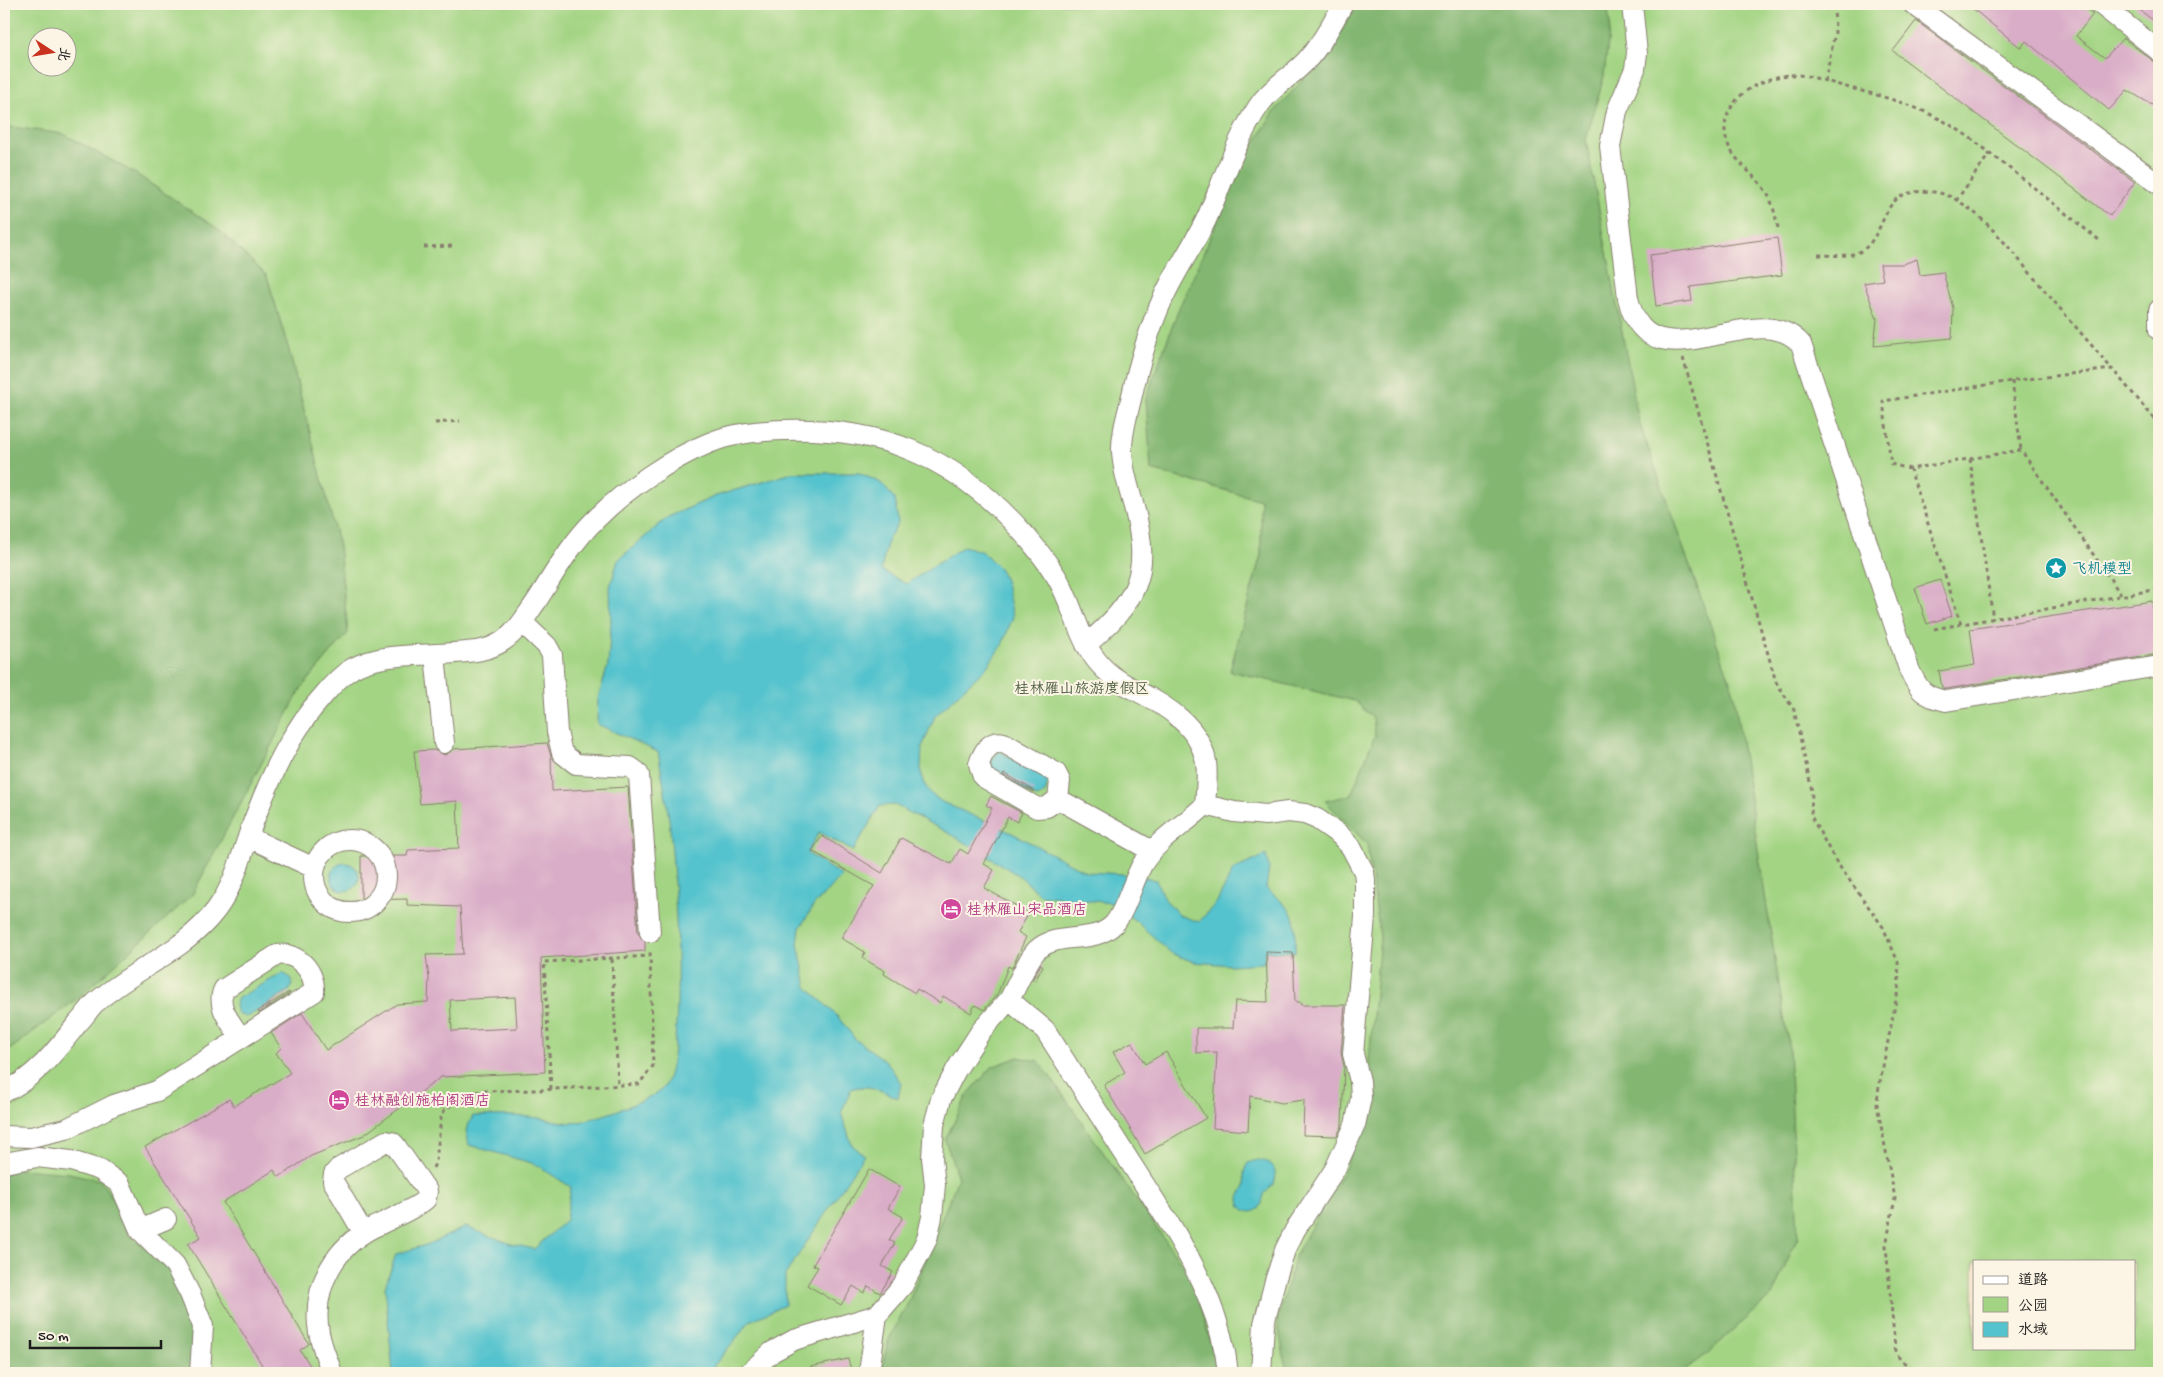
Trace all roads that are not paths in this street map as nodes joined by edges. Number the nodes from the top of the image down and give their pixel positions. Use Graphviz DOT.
graph roads {
  1 [pos="1343,4"];
  2 [pos="1632,4"];
  3 [pos="1913,4"];
  4 [pos="2100,4"];
  5 [pos="2159,50"];
  6 [pos="2159,184"];
  7 [pos="2159,310"];
  8 [pos="2159,330"];
  9 [pos="522,622"];
  10 [pos="1086,645"];
  11 [pos="435,655"];
  12 [pos="2159,666"];
  13 [pos="444,743"];
  14 [pos="1058,799"];
  15 [pos="1205,805"];
  16 [pos="248,837"];
  17 [pos="1152,851"];
  18 [pos="314,868"];
  19 [pos="650,932"];
  20 [pos="1009,1000"];
  21 [pos="240,1038"];
  22 [pos="4,1092"];
  23 [pos="4,1136"];
  24 [pos="4,1163"];
  25 [pos="166,1219"];
  26 [pos="140,1230"];
  27 [pos="364,1232"];
  28 [pos="877,1315"];
  29 [pos="200,1373"];
  30 [pos="332,1373"];
  31 [pos="749,1373"];
  32 [pos="869,1373"];
  33 [pos="1228,1373"];
  34 [pos="1261,1373"];
  1 -- 10 [label="street"];
  2 -- 12 [label="street"];
  3 -- 6 [label="street"];
  4 -- 5 [label="street"];
  7 -- 8 [label="street"];
  9 -- 10 [label="street"];
  9 -- 11 [label="street"];
  9 -- 19 [label="street"];
  10 -- 15 [label="street"];
  11 -- 13 [label="street"];
  11 -- 16 [label="street"];
  14 -- 17 [label="street"];
  15 -- 17 [label="street"];
  15 -- 34 [label="street"];
  16 -- 18 [label="street"];
  16 -- 22 [label="street"];
  17 -- 20 [label="street"];
  20 -- 28 [label="street"];
  20 -- 33 [label="street"];
  21 -- 21 [label="street"];
  21 -- 23 [label="street"];
  24 -- 26 [label="street"];
  25 -- 26 [label="street"];
  26 -- 29 [label="street"];
  27 -- 27 [label="street"];
  27 -- 30 [label="street"];
  28 -- 31 [label="street"];
  28 -- 32 [label="street"];
}
